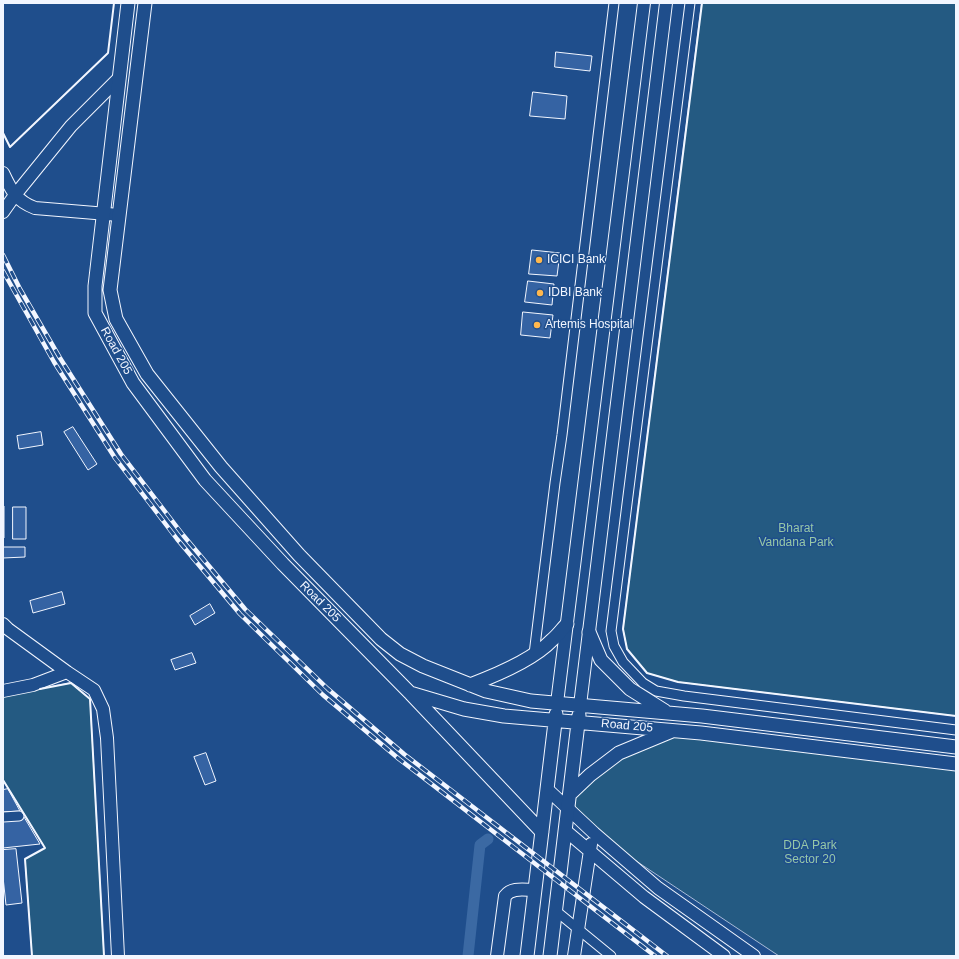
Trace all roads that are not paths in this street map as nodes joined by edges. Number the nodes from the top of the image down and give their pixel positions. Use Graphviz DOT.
graph roads {
  1 [pos="128,3"];
  2 [pos="145,3"];
  3 [pos="614,3"];
  4 [pos="644,3"];
  5 [pos="666,3"];
  6 [pos="690,3"];
  7 [pos="118,79"];
  8 [pos="3,173"];
  9 [pos="15,195"];
  10 [pos="3,212"];
  11 [pos="103,214"];
  12 [pos="119,216"];
  13 [pos="3,624"];
  14 [pos="567,624"];
  15 [pos="589,632"];
  16 [pos="534,654"];
  17 [pos="67,672"];
  18 [pos="470,685"];
  19 [pos="3,691"];
  20 [pos="410,693"];
  21 [pos="557,703"];
  22 [pos="580,705"];
  23 [pos="667,713"];
  24 [pos="555,721"];
  25 [pos="578,722"];
  26 [pos="674,730"];
  27 [pos="956,730"];
  28 [pos="956,747"];
  29 [pos="956,764"];
  30 [pos="547,789"];
  31 [pos="570,794"];
  32 [pos="568,808"];
  33 [pos="3,816"];
  34 [pos="19,816"];
  35 [pos="566,831"];
  36 [pos="542,832"];
  37 [pos="594,833"];
  38 [pos="589,850"];
  39 [pos="535,890"];
  40 [pos="556,911"];
  41 [pos="578,929"];
  42 [pos="118,956"];
  43 [pos="497,956"];
  44 [pos="527,956"];
  45 [pos="550,956"];
  46 [pos="574,956"];
  47 [pos="611,956"];
  48 [pos="724,956"];
  49 [pos="754,956"];
  1 -- 7 [label="main road, Road 205"];
  2 -- 12 [label="main road, Road 205"];
  3 -- 16 [label="street"];
  4 -- 14 [label="street"];
  5 -- 15 [label="street"];
  6 -- 27 [label="street"];
  7 -- 9 [label="street"];
  7 -- 11 [label="main road, Road 205"];
  8 -- 9 [label="street"];
  9 -- 10 [label="street"];
  9 -- 11 [label="street"];
  11 -- 12 [label="street"];
  11 -- 20 [label="main road, Road 205"];
  12 -- 18 [label="main road, Road 205"];
  13 -- 17 [label="street"];
  14 -- 16 [label="main road"];
  14 -- 21 [label="street"];
  15 -- 22 [label="street"];
  15 -- 23 [label="main road"];
  16 -- 18 [label="main road"];
  17 -- 19 [label="street"];
  17 -- 42 [label="street"];
  18 -- 21 [label="main road, Road 205"];
  20 -- 24 [label="main road, Road 205"];
  20 -- 36 [label="main road"];
  21 -- 22 [label="main road, Road 205"];
  21 -- 24 [label="main road"];
  22 -- 23 [label="main road, Road 205"];
  22 -- 25 [label="main road"];
  23 -- 28 [label="main road, Road 205"];
  24 -- 25 [label="main road, Road 205"];
  24 -- 30 [label="main road"];
  25 -- 26 [label="main road, Road 205"];
  25 -- 31 [label="main road"];
  26 -- 29 [label="main road, Road 205"];
  26 -- 31 [label="main road"];
  30 -- 32 [label="street"];
  30 -- 36 [label="main road"];
  31 -- 32 [label="main road"];
  32 -- 35 [label="main road"];
  32 -- 37 [label="street"];
  33 -- 34 [label="street"];
  35 -- 38 [label="street"];
  35 -- 40 [label="main road"];
  36 -- 39 [label="main road"];
  37 -- 38 [label="street"];
  37 -- 49 [label="street"];
  38 -- 41 [label="street"];
  38 -- 48 [label="street"];
  39 -- 43 [label="street"];
  39 -- 44 [label="main road"];
  40 -- 41 [label="street"];
  40 -- 45 [label="main road"];
  41 -- 46 [label="street"];
  41 -- 47 [label="street"];
}
